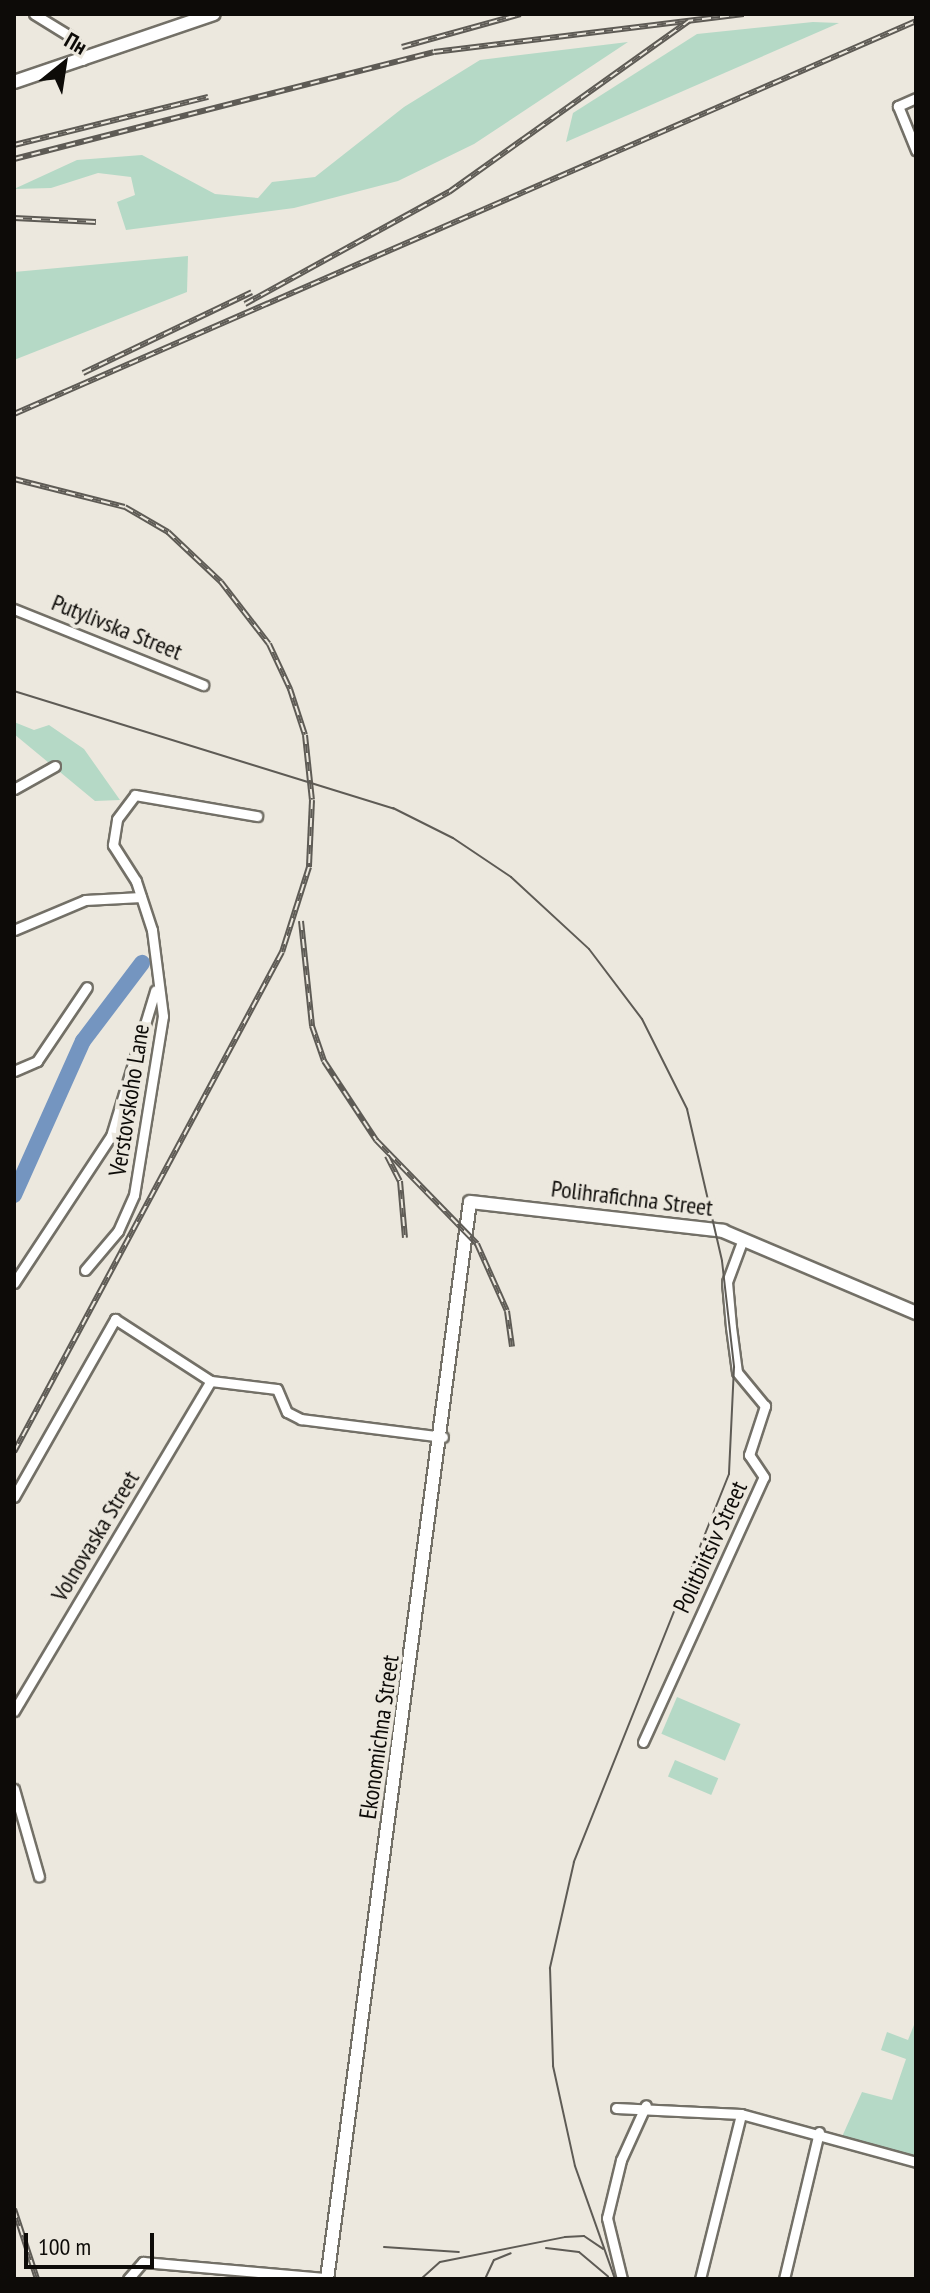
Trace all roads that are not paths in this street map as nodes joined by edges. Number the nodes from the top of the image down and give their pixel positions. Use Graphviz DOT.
graph roads {
  1 [pos="34,14"];
  2 [pos="214,14"];
  3 [pos="83,60"];
  4 [pos="14,82"];
  5 [pos="916,98"];
  6 [pos="916,150"];
  7 [pos="14,609"];
  8 [pos="203,685"];
  9 [pos="55,766"];
  10 [pos="14,789"];
  11 [pos="257,816"];
  12 [pos="141,897"];
  13 [pos="14,930"];
  14 [pos="87,987"];
  15 [pos="156,991"];
  16 [pos="14,1071"];
  17 [pos="470,1202"];
  18 [pos="743,1239"];
  19 [pos="85,1270"];
  20 [pos="14,1283"];
  21 [pos="916,1313"];
  22 [pos="211,1381"];
  23 [pos="443,1437"];
  24 [pos="14,1497"];
  25 [pos="14,1711"];
  26 [pos="643,1742"];
  27 [pos="14,1789"];
  28 [pos="39,1877"];
  29 [pos="646,2105"];
  30 [pos="616,2108"];
  31 [pos="741,2114"];
  32 [pos="819,2132"];
  33 [pos="916,2162"];
  34 [pos="128,2279"];
  35 [pos="327,2279"];
  36 [pos="622,2279"];
  37 [pos="700,2279"];
  38 [pos="784,2279"];
  1 -- 3 [label="street"];
  2 -- 3 [label="street"];
  3 -- 4 [label="street"];
  5 -- 6 [label="street"];
  7 -- 8 [label="street, Putylivska Street"];
  9 -- 10 [label="street"];
  11 -- 12 [label="street, Verstovskoho Lane"];
  12 -- 13 [label="street"];
  12 -- 15 [label="street, Verstovskoho Lane"];
  14 -- 16 [label="street"];
  15 -- 19 [label="street, Verstovskoho Lane"];
  15 -- 20 [label="street"];
  17 -- 18 [label="street, Polihrafichna Street"];
  17 -- 23 [label="street, Ekonomichna Street"];
  18 -- 21 [label="street, Polihrafichna Street"];
  18 -- 26 [label="street, Politbiitsiv Street"];
  22 -- 23 [label="street"];
  22 -- 24 [label="street"];
  22 -- 25 [label="street, Volnovaska Street"];
  23 -- 35 [label="street, Ekonomichna Street"];
  27 -- 28 [label="street"];
  29 -- 30 [label="street"];
  29 -- 31 [label="street"];
  29 -- 36 [label="street"];
  31 -- 32 [label="street"];
  31 -- 37 [label="street"];
  32 -- 33 [label="street"];
  32 -- 38 [label="street"];
  34 -- 35 [label="street"];
}
